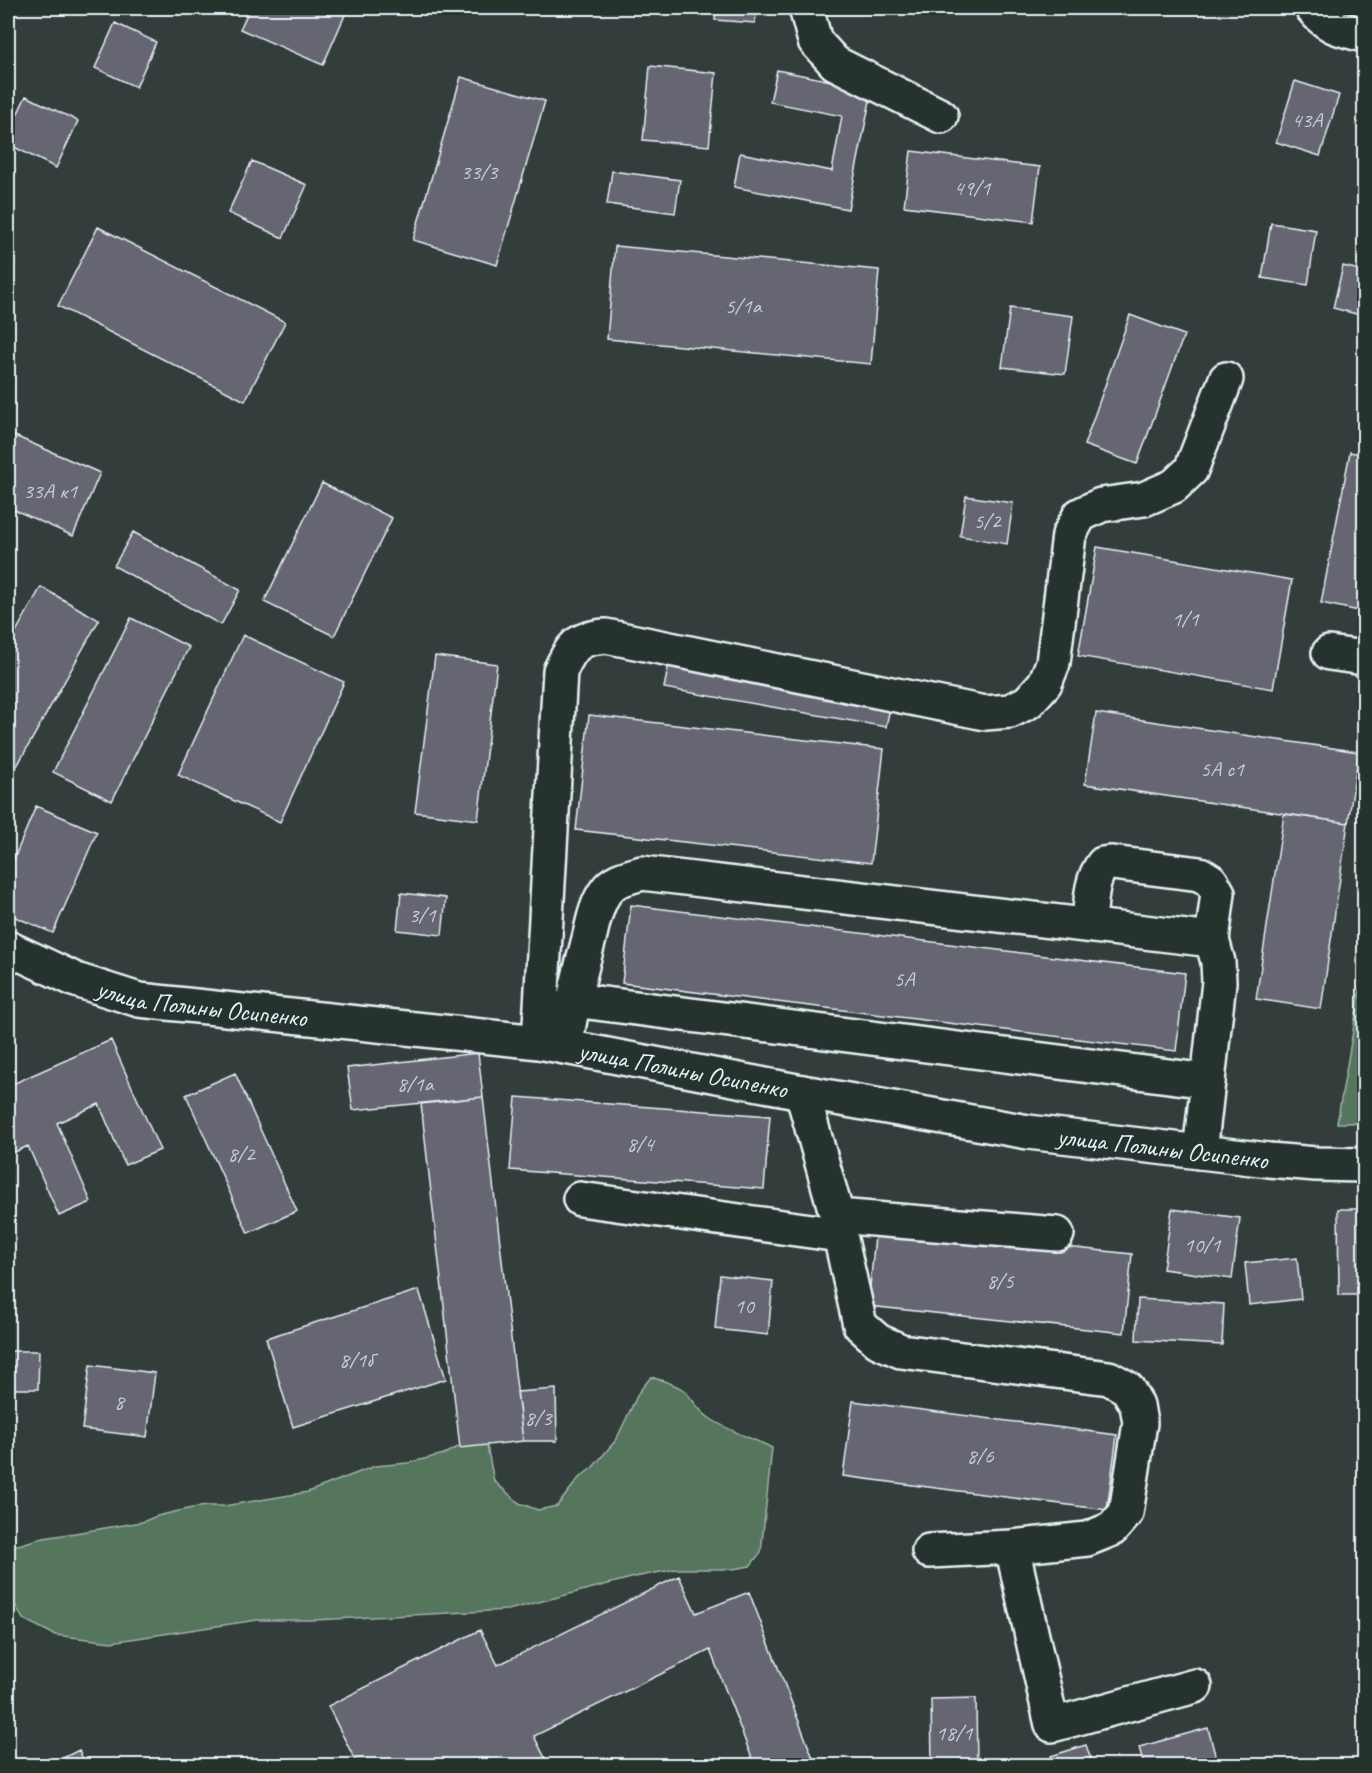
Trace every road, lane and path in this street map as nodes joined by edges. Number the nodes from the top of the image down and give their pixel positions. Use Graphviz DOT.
graph roads {
  1 [pos="806,8"];
  2 [pos="1312,8"];
  3 [pos="1365,36"];
  4 [pos="940,116"];
  5 [pos="1226,379"];
  6 [pos="1329,653"];
  7 [pos="1365,658"];
  8 [pos="1089,925"];
  9 [pos="1212,940"];
  10 [pos="8,948"];
  11 [pos="573,1000"];
  12 [pos="552,1045"];
  13 [pos="1208,1081"];
  14 [pos="802,1092"];
  15 [pos="1200,1152"];
  16 [pos="1365,1165"];
  17 [pos="580,1199"];
  18 [pos="838,1226"];
  19 [pos="1057,1234"];
  20 [pos="1012,1547"];
  21 [pos="929,1551"];
  22 [pos="1195,1686"];
  1 -- 4 [label="street"];
  2 -- 3 [label="street"];
  5 -- 12 [label="street"];
  6 -- 7 [label="street"];
  8 -- 9 [label="street"];
  8 -- 9 [label="street"];
  8 -- 11 [label="street"];
  9 -- 13 [label="street"];
  10 -- 12 [label="street, улица Полины Осипенко"];
  11 -- 12 [label="street"];
  11 -- 13 [label="street"];
  12 -- 14 [label="street, улица Полины Осипенко"];
  13 -- 15 [label="street"];
  14 -- 15 [label="street, улица Полины Осипенко"];
  14 -- 18 [label="street"];
  15 -- 16 [label="street, улица Полины Осипенко"];
  17 -- 18 [label="street"];
  18 -- 19 [label="street"];
  18 -- 20 [label="street"];
  20 -- 21 [label="street"];
  20 -- 22 [label="street"];
}
